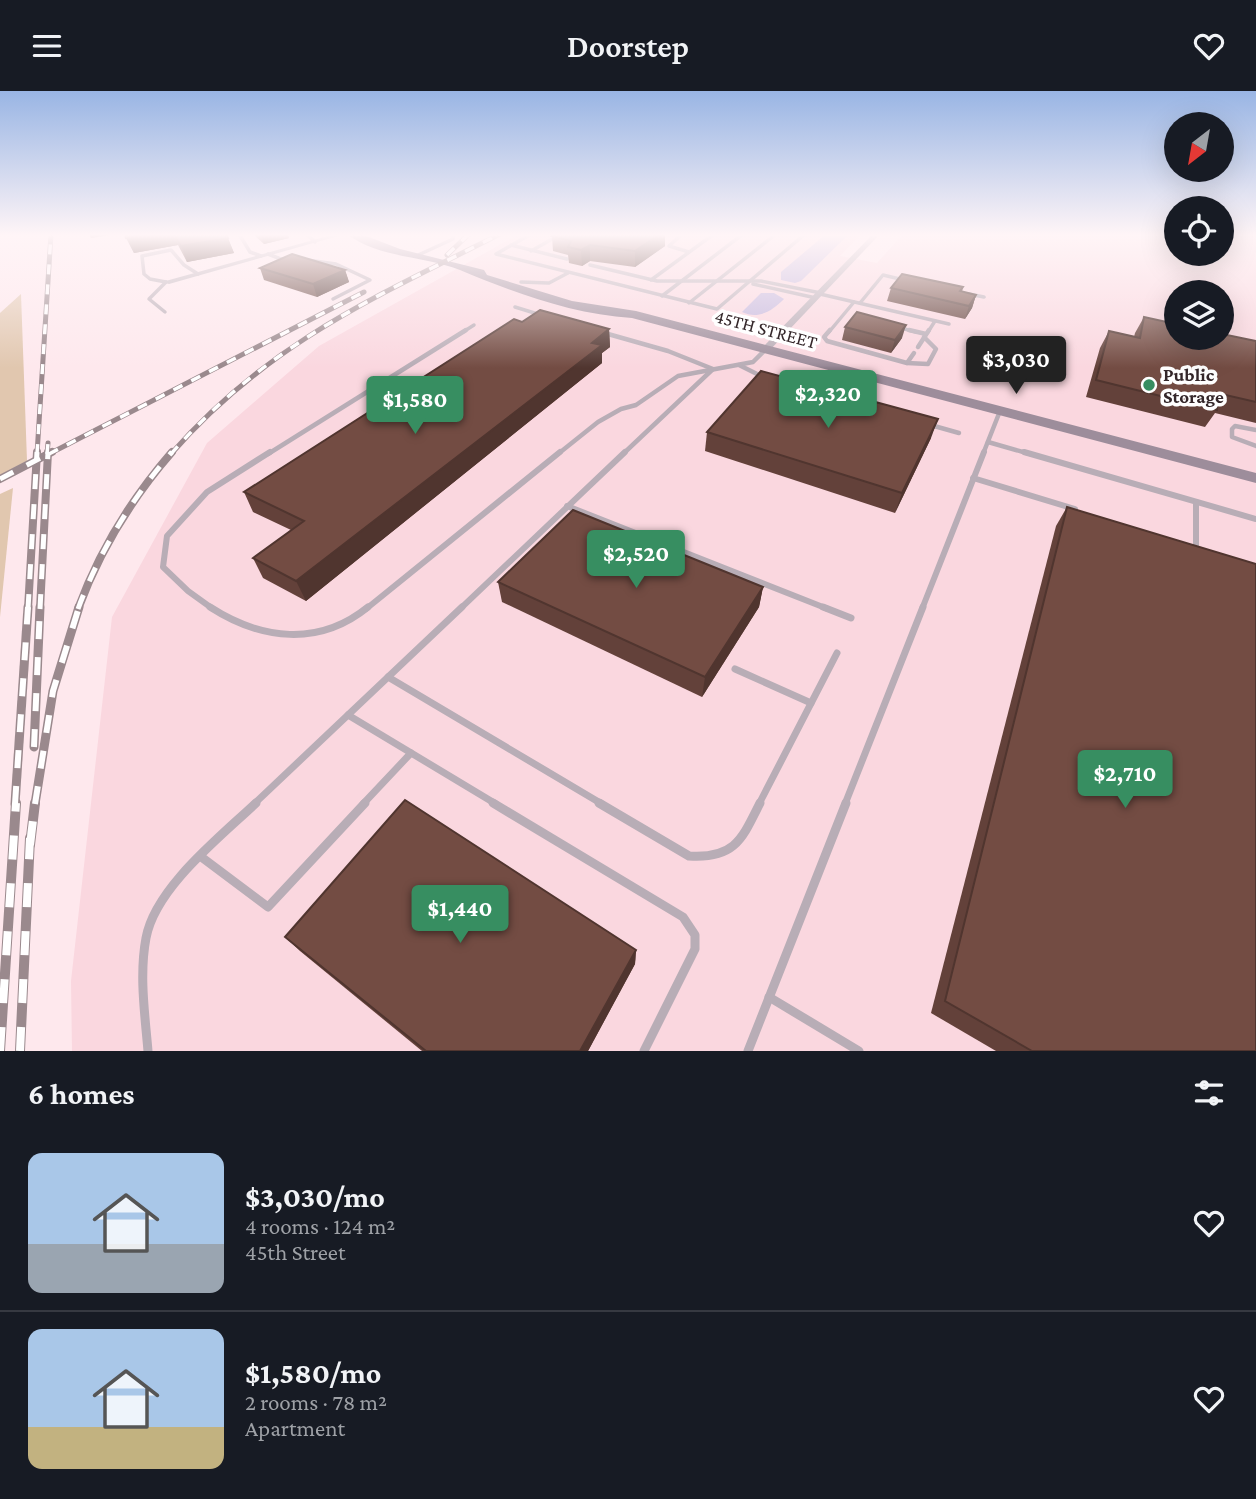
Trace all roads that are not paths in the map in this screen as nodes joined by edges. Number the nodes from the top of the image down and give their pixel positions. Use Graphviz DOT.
graph roads {
  1 [pos="150,279"];
  2 [pos="179,279"];
  3 [pos="367,279"];
  4 [pos="485,279"];
  5 [pos="507,279"];
  6 [pos="557,279"];
  7 [pos="592,279"];
  8 [pos="646,279"];
  9 [pos="682,279"];
  10 [pos="720,279"];
  11 [pos="753,279"];
  12 [pos="834,279"];
  13 [pos="880,279"];
  14 [pos="899,279"];
  15 [pos="651,280"];
  16 [pos="908,281"];
  17 [pos="166,282"];
  18 [pos="521,282"];
  19 [pos="678,282"];
  20 [pos="715,283"];
  21 [pos="748,283"];
  22 [pos="959,292"];
  23 [pos="819,295"];
  24 [pos="662,296"];
  25 [pos="984,297"];
  26 [pos="333,299"];
  27 [pos="854,302"];
  28 [pos="689,303"];
  29 [pos="860,303"];
  30 [pos="515,307"];
  31 [pos="165,312"];
  32 [pos="632,314"];
  33 [pos="843,314"];
  34 [pos="855,317"];
  35 [pos="553,318"];
  36 [pos="935,320"];
  37 [pos="949,324"];
  38 [pos="474,325"];
  39 [pos="891,325"];
  40 [pos="592,329"];
  41 [pos="925,335"];
  42 [pos="918,347"];
  43 [pos="766,349"];
  44 [pos="914,353"];
  45 [pos="907,363"];
  46 [pos="739,365"];
  47 [pos="713,369"];
  48 [pos="772,380"];
  49 [pos="1000,411"];
  50 [pos="919,422"];
  51 [pos="1256,430"];
  52 [pos="959,433"];
  53 [pos="988,442"];
  54 [pos="1256,446"];
  55 [pos="973,478"];
  56 [pos="1256,478"];
  57 [pos="1196,502"];
  58 [pos="567,506"];
  59 [pos="1087,513"];
  60 [pos="1256,519"];
  61 [pos="1198,555"];
  62 [pos="851,618"];
  63 [pos="837,653"];
  64 [pos="735,669"];
  65 [pos="388,677"];
  66 [pos="811,703"];
  67 [pos="348,715"];
  68 [pos="411,753"];
  69 [pos="200,856"];
  70 [pos="769,997"];
  71 [pos="148,1051"];
  72 [pos="643,1051"];
  73 [pos="748,1051"];
  74 [pos="859,1051"];
  1 -- 17 [label="lane"];
  2 -- 17 [label="street"];
  3 -- 26 [label="lane"];
  4 -- 32 [label="main road, 45TH STREET"];
  5 -- 18 [label="main road, 45TH STREET"];
  6 -- 18 [label="lane"];
  7 -- 24 [label="lane"];
  8 -- 15 [label="lane"];
  9 -- 19 [label="lane"];
  10 -- 20 [label="lane"];
  11 -- 21 [label="lane"];
  12 -- 23 [label="street"];
  13 -- 29 [label="lane"];
  14 -- 16 [label="lane"];
  15 -- 19 [label="lane"];
  17 -- 31 [label="lane"];
  18 -- 32 [label="main road, 45TH STREET"];
  19 -- 20 [label="lane"];
  19 -- 24 [label="lane"];
  20 -- 21 [label="lane"];
  20 -- 28 [label="lane"];
  21 -- 23 [label="lane"];
  21 -- 28 [label="lane"];
  22 -- 25 [label="lane"];
  23 -- 27 [label="lane"];
  23 -- 43 [label="street"];
  24 -- 28 [label="lane"];
  27 -- 29 [label="lane"];
  27 -- 33 [label="lane"];
  29 -- 36 [label="lane"];
  30 -- 35 [label="lane"];
  32 -- 43 [label="main road, 45TH STREET"];
  33 -- 34 [label="lane"];
  33 -- 45 [label="lane"];
  36 -- 37 [label="lane"];
  36 -- 41 [label="lane"];
  38 -- 47 [label="lane"];
  39 -- 41 [label="lane"];
  40 -- 47 [label="lane"];
  41 -- 42 [label="lane"];
  41 -- 45 [label="lane"];
  43 -- 46 [label="lane"];
  43 -- 49 [label="main road, 45TH STREET"];
  44 -- 45 [label="lane"];
  46 -- 47 [label="lane"];
  46 -- 48 [label="lane"];
  47 -- 58 [label="lane"];
  49 -- 53 [label="lane"];
  49 -- 56 [label="main road, 45TH STREET"];
  50 -- 52 [label="lane"];
  51 -- 54 [label="lane"];
  53 -- 55 [label="lane"];
  53 -- 57 [label="lane"];
  55 -- 59 [label="lane"];
  55 -- 70 [label="lane"];
  57 -- 60 [label="lane"];
  57 -- 61 [label="lane"];
  58 -- 62 [label="lane"];
  58 -- 65 [label="lane"];
  63 -- 66 [label="lane"];
  64 -- 66 [label="lane"];
  65 -- 66 [label="lane"];
  65 -- 67 [label="lane"];
  67 -- 68 [label="lane"];
  67 -- 69 [label="lane"];
  68 -- 69 [label="lane"];
  68 -- 72 [label="lane"];
  69 -- 71 [label="lane"];
  70 -- 73 [label="lane"];
  70 -- 74 [label="lane"];
}
